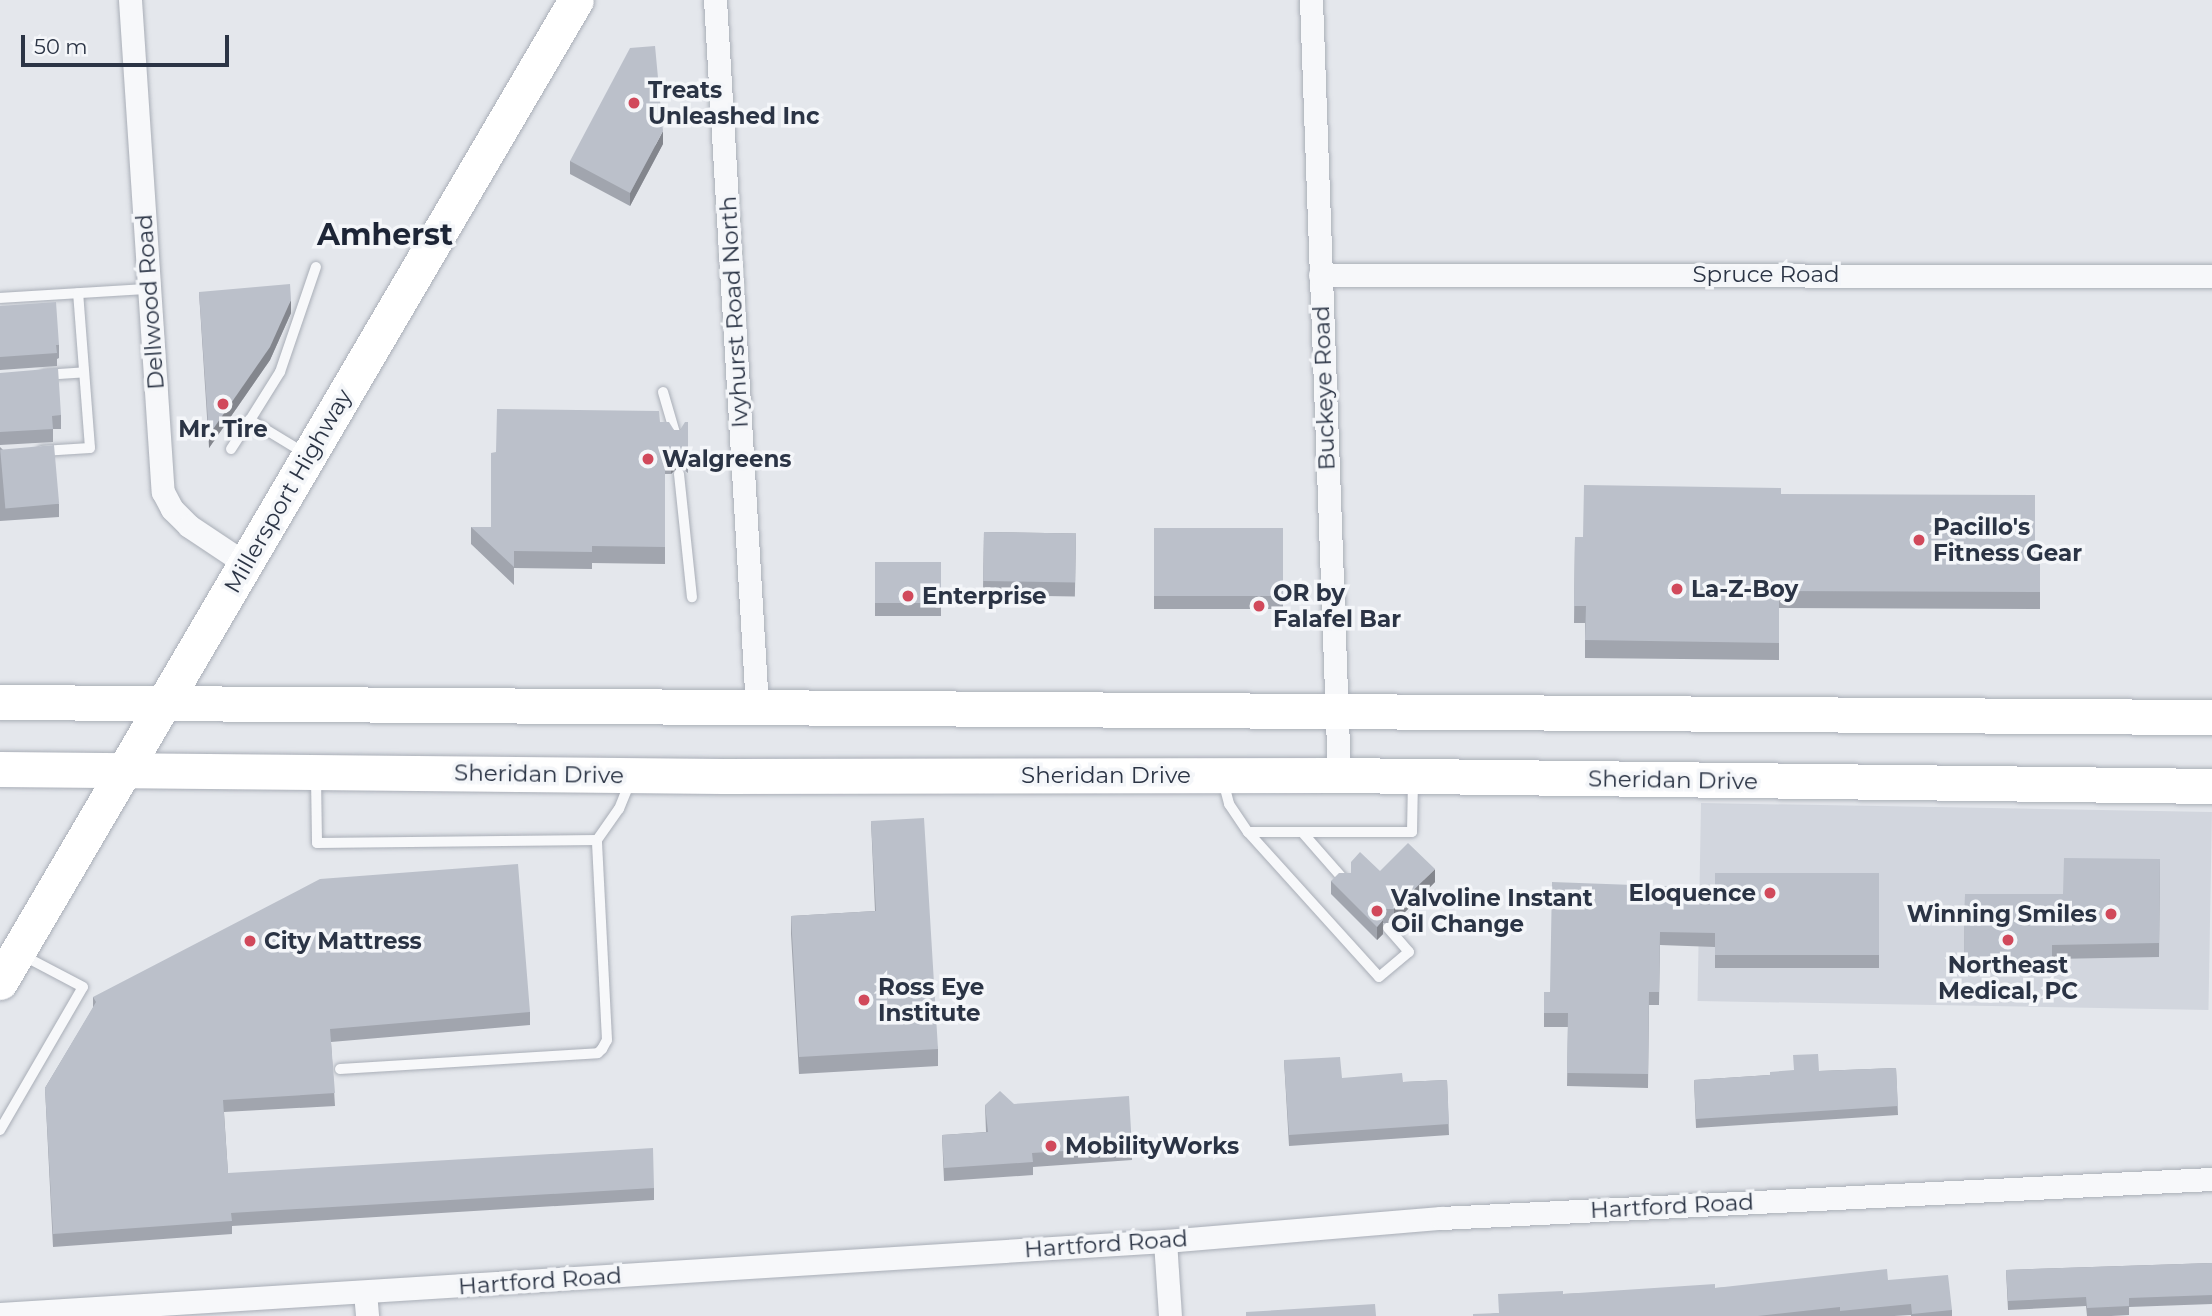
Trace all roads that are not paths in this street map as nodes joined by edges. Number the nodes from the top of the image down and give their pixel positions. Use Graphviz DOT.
graph roads {
  1 [pos="130,0"];
  2 [pos="576,0"];
  3 [pos="715,0"];
  4 [pos="1311,0"];
  5 [pos="316,267"];
  6 [pos="1320,275"];
  7 [pos="2212,276"];
  8 [pos="149,289"];
  9 [pos="78,293"];
  10 [pos="0,298"];
  11 [pos="84,372"];
  12 [pos="36,375"];
  13 [pos="663,392"];
  14 [pos="250,420"];
  15 [pos="677,439"];
  16 [pos="230,450"];
  17 [pos="26,452"];
  18 [pos="309,455"];
  19 [pos="679,474"];
  20 [pos="246,564"];
  21 [pos="692,597"];
  22 [pos="0,702"];
  23 [pos="165,704"];
  24 [pos="757,707"];
  25 [pos="1335,711"];
  26 [pos="2212,717"];
  27 [pos="0,769"];
  28 [pos="125,770"];
  29 [pos="316,771"];
  30 [pos="634,775"];
  31 [pos="1221,775"];
  32 [pos="1339,775"];
  33 [pos="1413,776"];
  34 [pos="2212,786"];
  35 [pos="1248,832"];
  36 [pos="1302,832"];
  37 [pos="597,840"];
  38 [pos="1345,881"];
  39 [pos="1388,928"];
  40 [pos="9,967"];
  41 [pos="340,1069"];
  42 [pos="0,1130"];
  43 [pos="2212,1179"];
  44 [pos="1165,1241"];
  45 [pos="365,1292"];
  46 [pos="0,1314"];
  47 [pos="367,1316"];
  48 [pos="1170,1316"];
  1 -- 8 [label="street, Dellwood Road"];
  2 -- 18 [label="main road, Millersport Highway"];
  3 -- 24 [label="street, Ivyhurst Road North"];
  4 -- 6 [label="street, Buckeye Road"];
  5 -- 14 [label="lane"];
  6 -- 7 [label="street, Spruce Road"];
  6 -- 25 [label="street, Buckeye Road"];
  8 -- 9 [label="lane"];
  8 -- 20 [label="street, Dellwood Road"];
  9 -- 10 [label="lane"];
  9 -- 11 [label="lane"];
  11 -- 12 [label="lane"];
  11 -- 17 [label="lane"];
  13 -- 15 [label="lane"];
  14 -- 16 [label="lane"];
  14 -- 18 [label="lane"];
  18 -- 20 [label="main road, Millersport Highway"];
  19 -- 21 [label="lane"];
  20 -- 23 [label="main road, Millersport Highway"];
  22 -- 23 [label="main road"];
  23 -- 24 [label="main road"];
  23 -- 28 [label="main road, Millersport Highway"];
  24 -- 25 [label="main road"];
  25 -- 26 [label="main road"];
  25 -- 32 [label="street, Buckeye Road"];
  27 -- 28 [label="main road, Sheridan Drive"];
  28 -- 29 [label="main road, Sheridan Drive"];
  28 -- 40 [label="main road, Millersport Highway"];
  29 -- 30 [label="main road, Sheridan Drive"];
  29 -- 37 [label="lane"];
  30 -- 31 [label="main road, Sheridan Drive"];
  30 -- 37 [label="lane"];
  31 -- 32 [label="main road, Sheridan Drive"];
  31 -- 35 [label="lane"];
  32 -- 33 [label="main road, Sheridan Drive"];
  33 -- 34 [label="main road, Sheridan Drive"];
  33 -- 36 [label="lane"];
  35 -- 36 [label="lane"];
  35 -- 39 [label="lane"];
  36 -- 38 [label="lane"];
  37 -- 41 [label="lane"];
  40 -- 42 [label="lane"];
  43 -- 44 [label="street, Hartford Road"];
  44 -- 45 [label="street, Hartford Road"];
  44 -- 48 [label="street"];
  45 -- 46 [label="street, Hartford Road"];
  45 -- 47 [label="street"];
}
